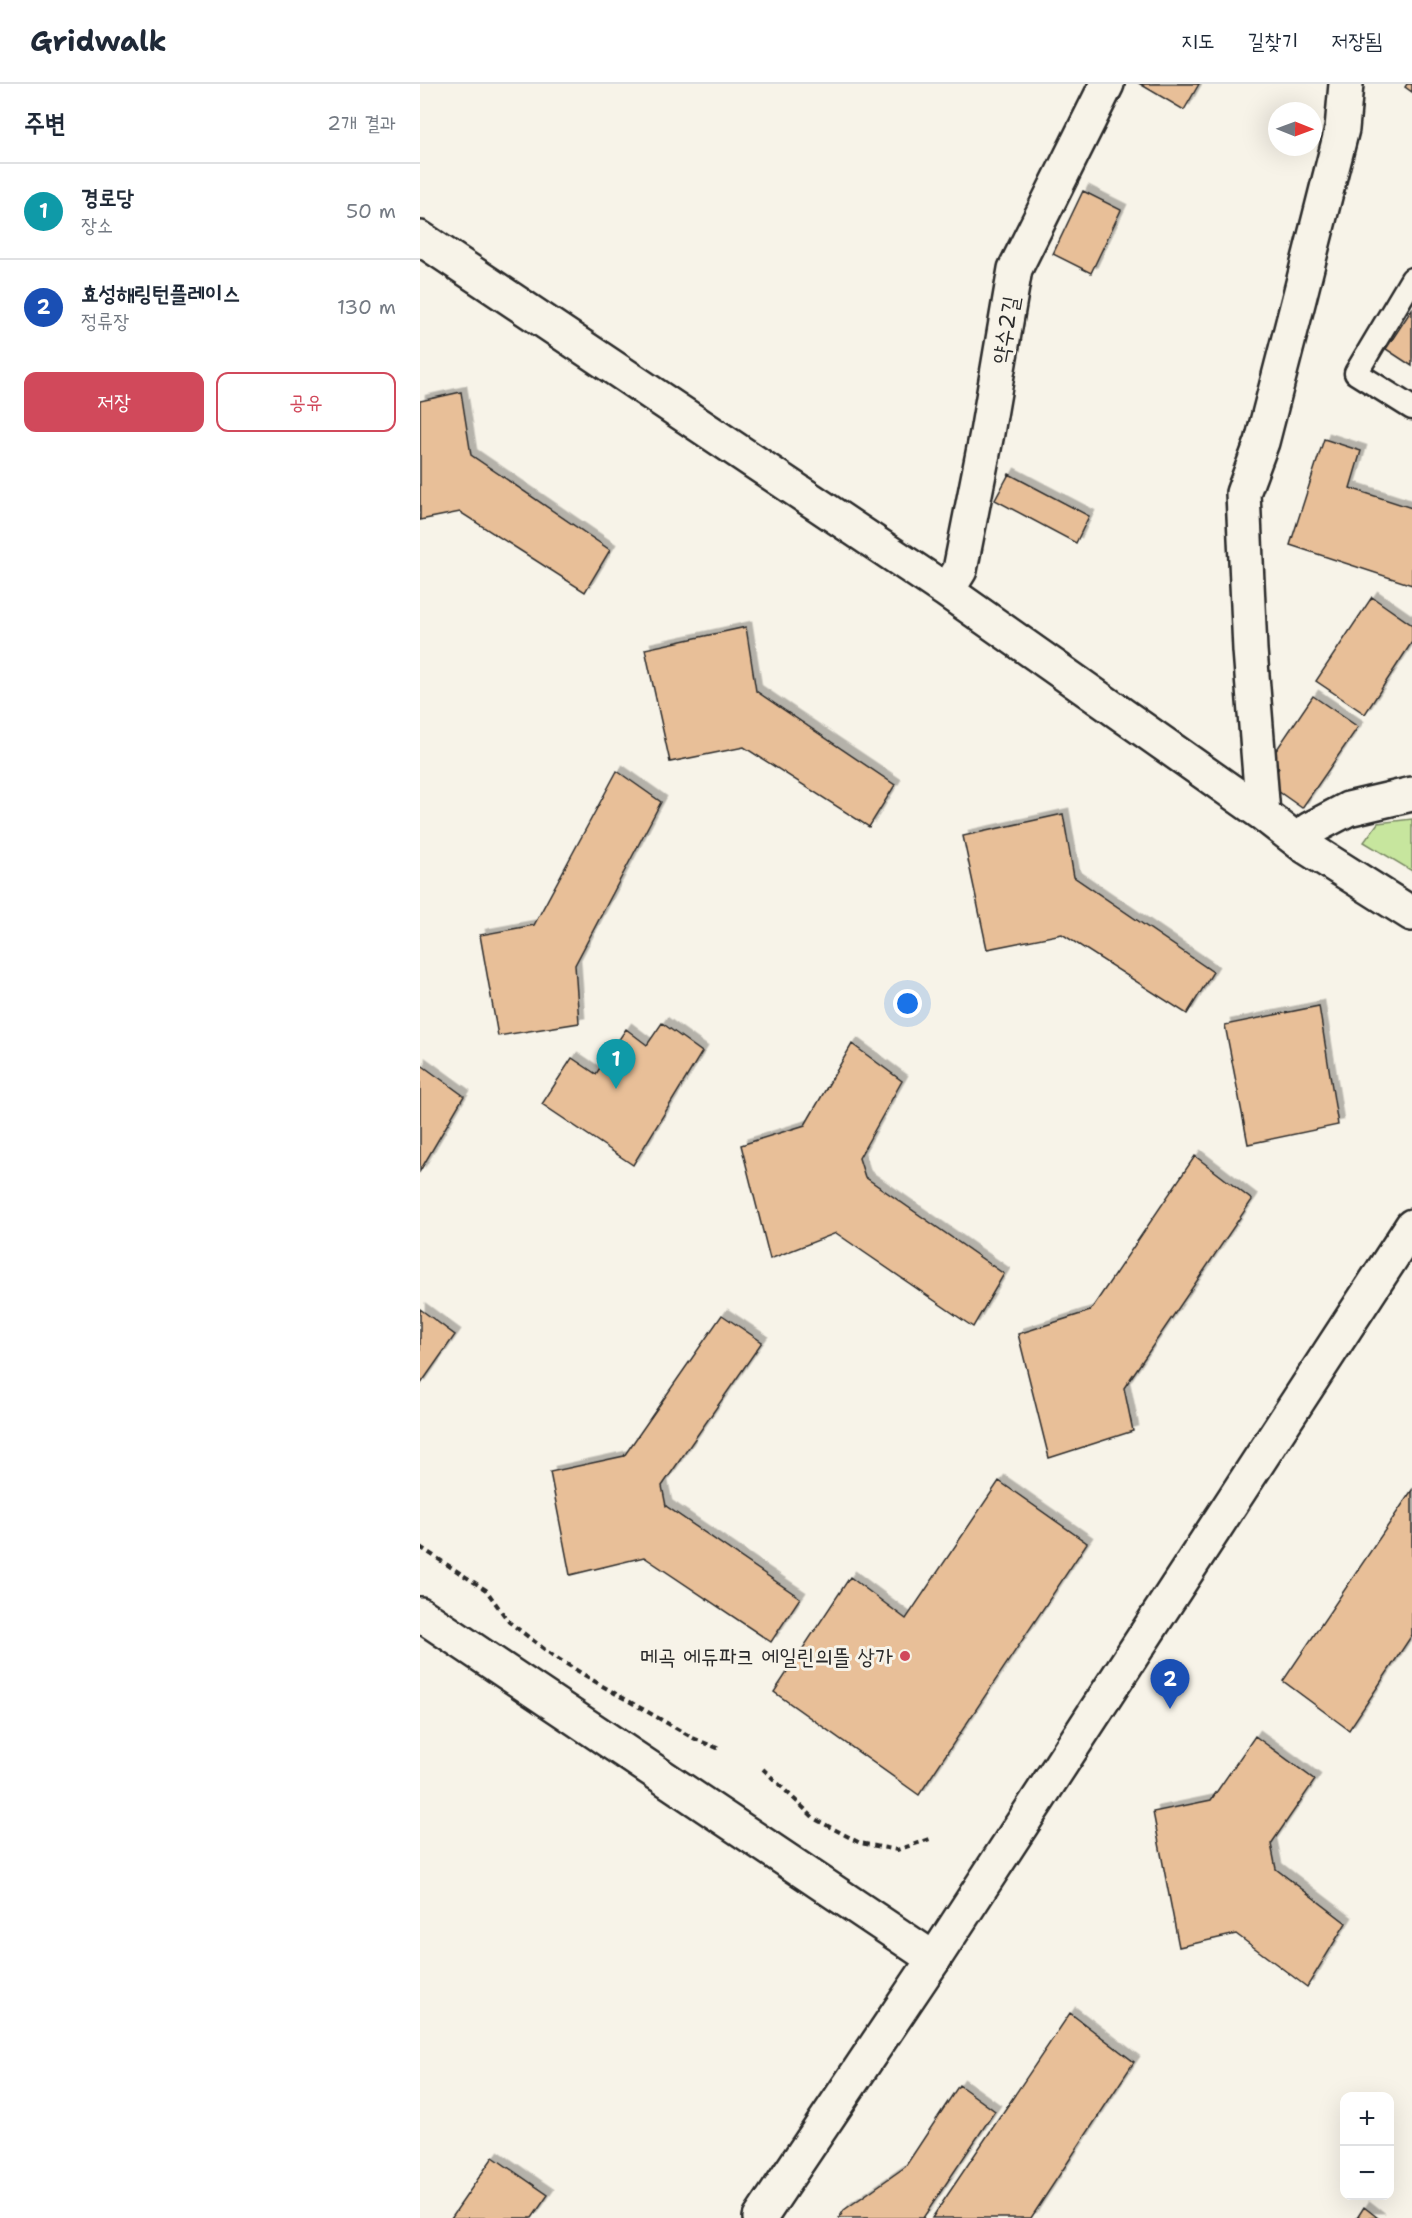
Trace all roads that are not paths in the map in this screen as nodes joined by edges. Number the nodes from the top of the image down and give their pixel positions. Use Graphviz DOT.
graph roads {
  1 [pos="1107,84"];
  2 [pos="1346,84"];
  3 [pos="420,238"];
  4 [pos="1412,279"];
  5 [pos="1412,408"];
  6 [pos="947,591"];
  7 [pos="1412,794"];
  8 [pos="1263,814"];
  9 [pos="1303,845"];
  10 [pos="1412,914"];
  11 [pos="1412,1226"];
  12 [pos="420,1614"];
  13 [pos="934,1959"];
  14 [pos="760,2218"];
  1 -- 6 [label="street, 약수2길"];
  2 -- 8 [label="street"];
  3 -- 6 [label="street"];
  4 -- 5 [label="lane"];
  6 -- 8 [label="street"];
  7 -- 9 [label="street"];
  8 -- 9 [label="street"];
  9 -- 10 [label="street"];
  11 -- 13 [label="street"];
  12 -- 13 [label="street"];
  13 -- 14 [label="street"];
}
